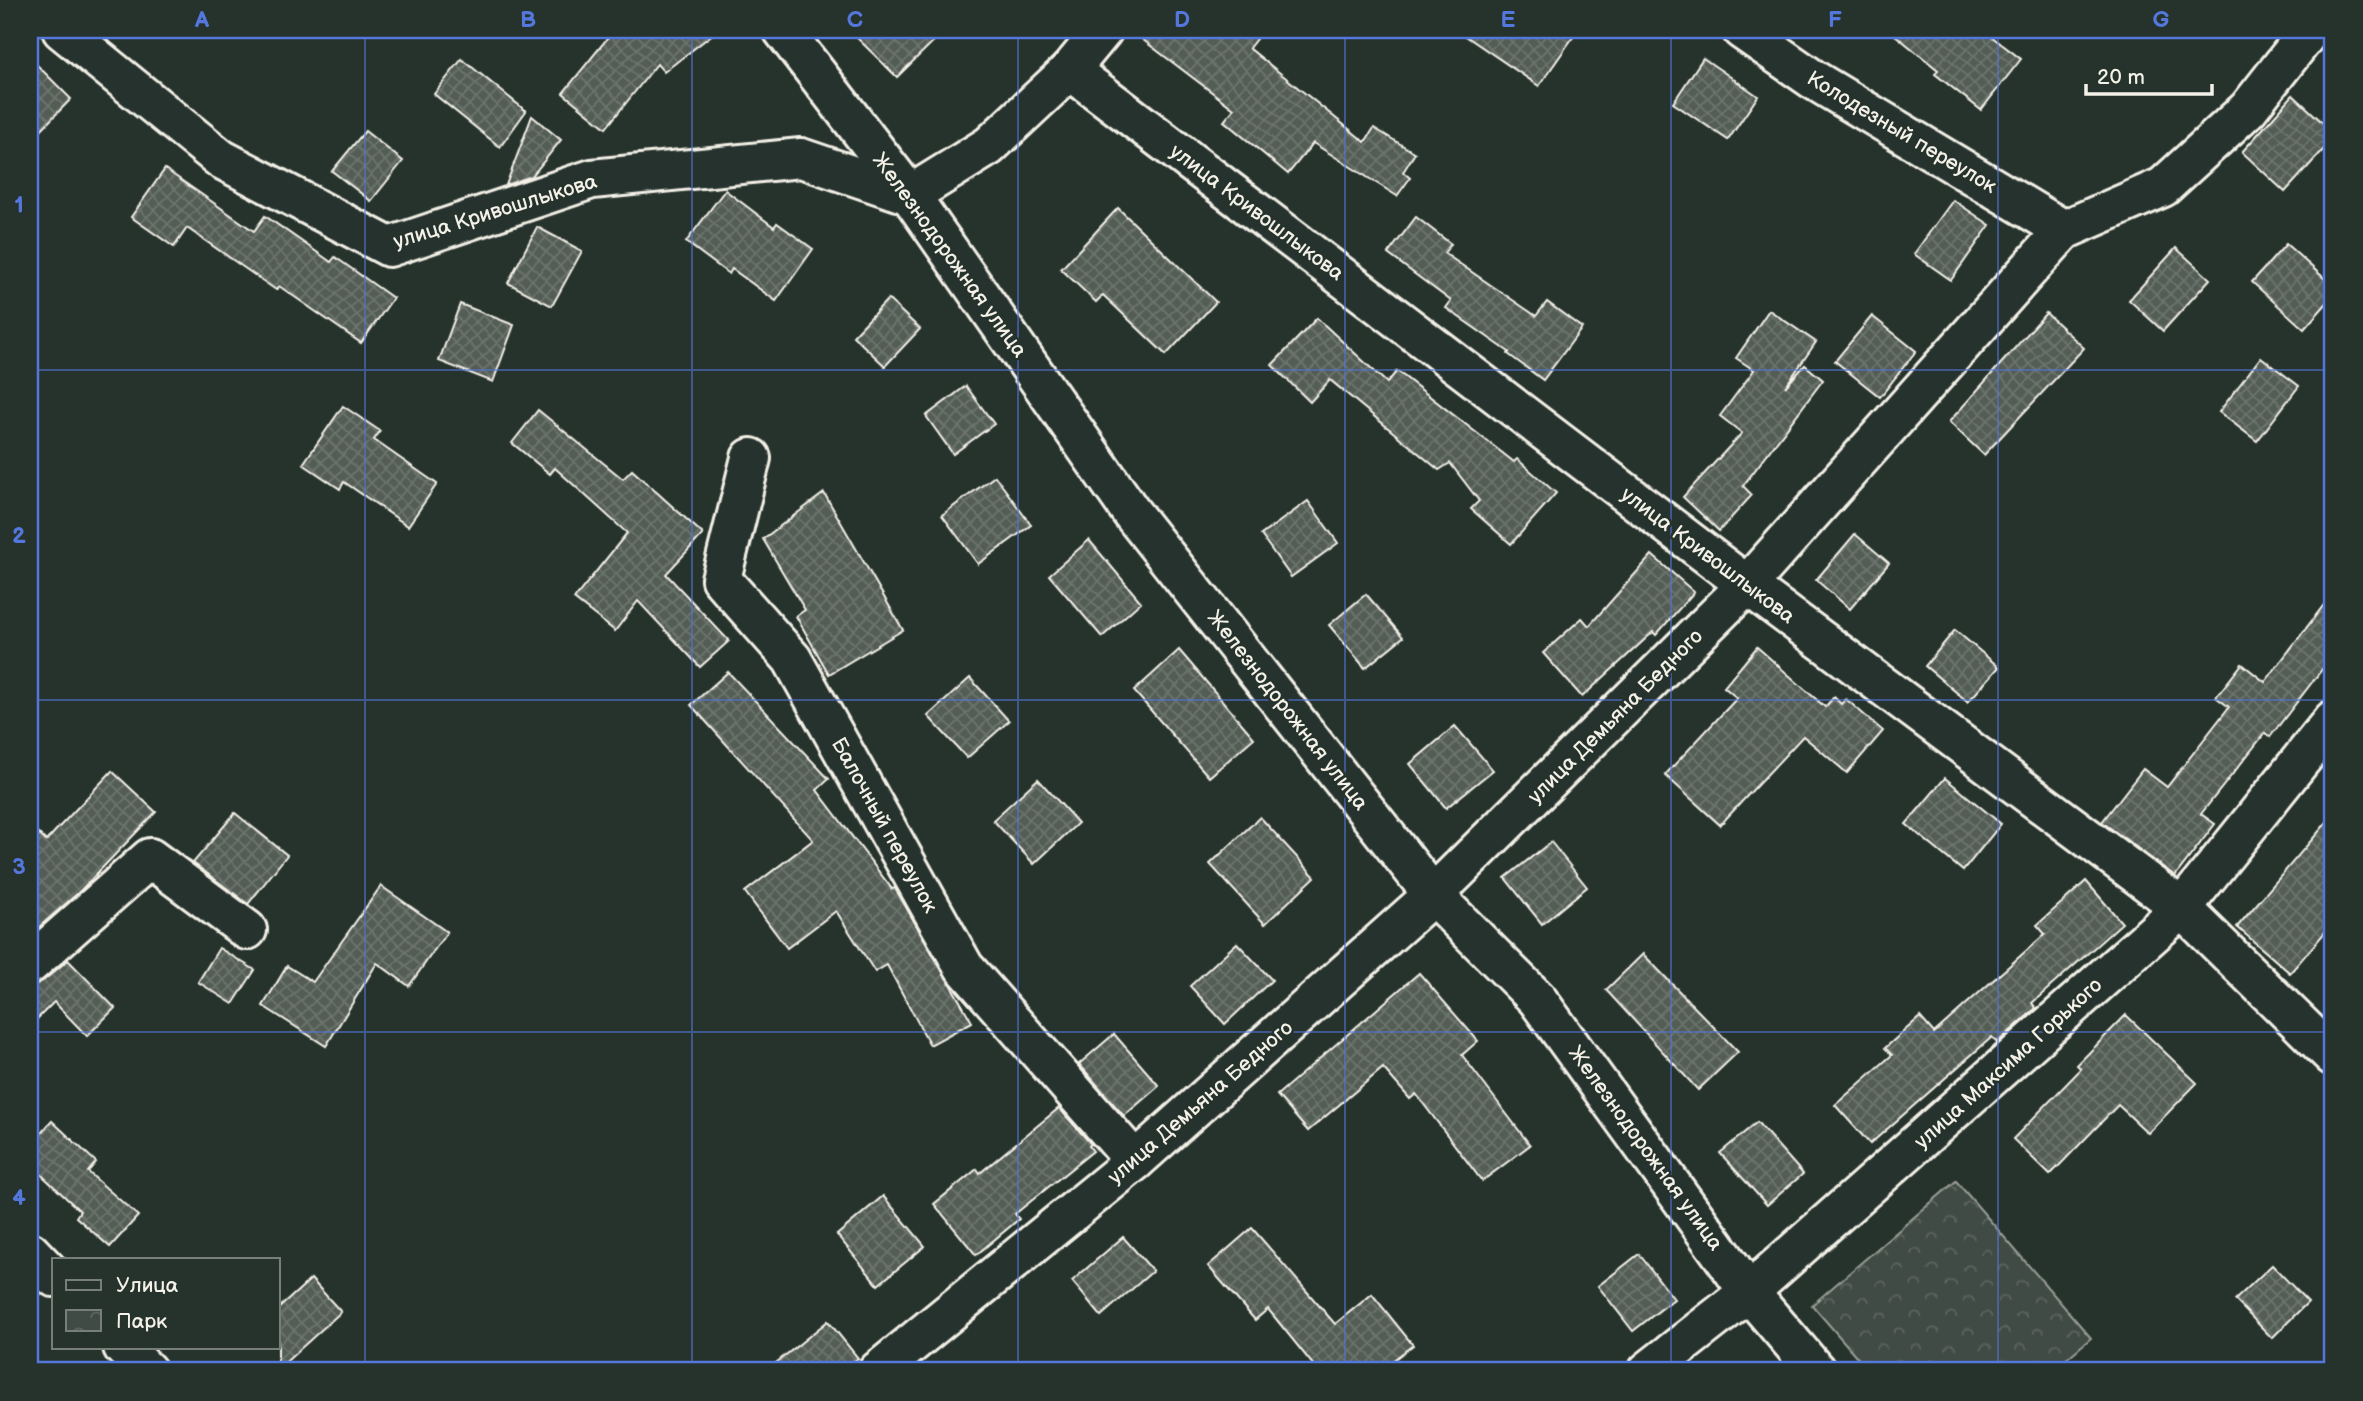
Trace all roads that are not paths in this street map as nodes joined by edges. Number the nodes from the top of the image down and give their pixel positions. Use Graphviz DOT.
graph roads {
  1 [pos="62,30"];
  2 [pos="783,30"];
  3 [pos="1103,30"];
  4 [pos="1742,30"];
  5 [pos="2310,30"];
  6 [pos="1070,70"];
  7 [pos="910,195"];
  8 [pos="2063,230"];
  9 [pos="751,458"];
  10 [pos="1747,585"];
  11 [pos="2333,720"];
  12 [pos="1433,895"];
  13 [pos="2182,908"];
  14 [pos="247,930"];
  15 [pos="30,964"];
  16 [pos="2333,1056"];
  17 [pos="1135,1161"];
  18 [pos="30,1252"];
  19 [pos="52,1275"];
  20 [pos="1749,1292"];
  21 [pos="124,1348"];
  22 [pos="147,1371"];
  23 [pos="878,1371"];
  24 [pos="1648,1371"];
  25 [pos="1816,1371"];
  1 -- 7 [label="street, улица Кривошлыкова"];
  2 -- 7 [label="street, Железнодорожная улица"];
  3 -- 6 [label="street"];
  4 -- 8 [label="street, Колодезный переулок"];
  5 -- 8 [label="street, улица Демьяна Бедного"];
  6 -- 7 [label="street"];
  6 -- 10 [label="street, улица Кривошлыкова"];
  7 -- 12 [label="street, Железнодорожная улица"];
  8 -- 10 [label="street, улица Демьяна Бедного"];
  9 -- 17 [label="street, Балочный переулок"];
  10 -- 12 [label="street, улица Демьяна Бедного"];
  10 -- 13 [label="street, улица Кривошлыкова"];
  11 -- 13 [label="street, улица Максима Горького"];
  12 -- 17 [label="street, улица Демьяна Бедного"];
  12 -- 20 [label="street, Железнодорожная улица"];
  13 -- 16 [label="street, улица Кривошлыкова"];
  13 -- 20 [label="street, улица Максима Горького"];
  14 -- 15 [label="street"];
  17 -- 23 [label="street, улица Демьяна Бедного"];
  18 -- 19 [label="street"];
  20 -- 24 [label="street, улица Максима Горького"];
  20 -- 25 [label="street, Железнодорожная улица"];
  21 -- 22 [label="street"];
}
